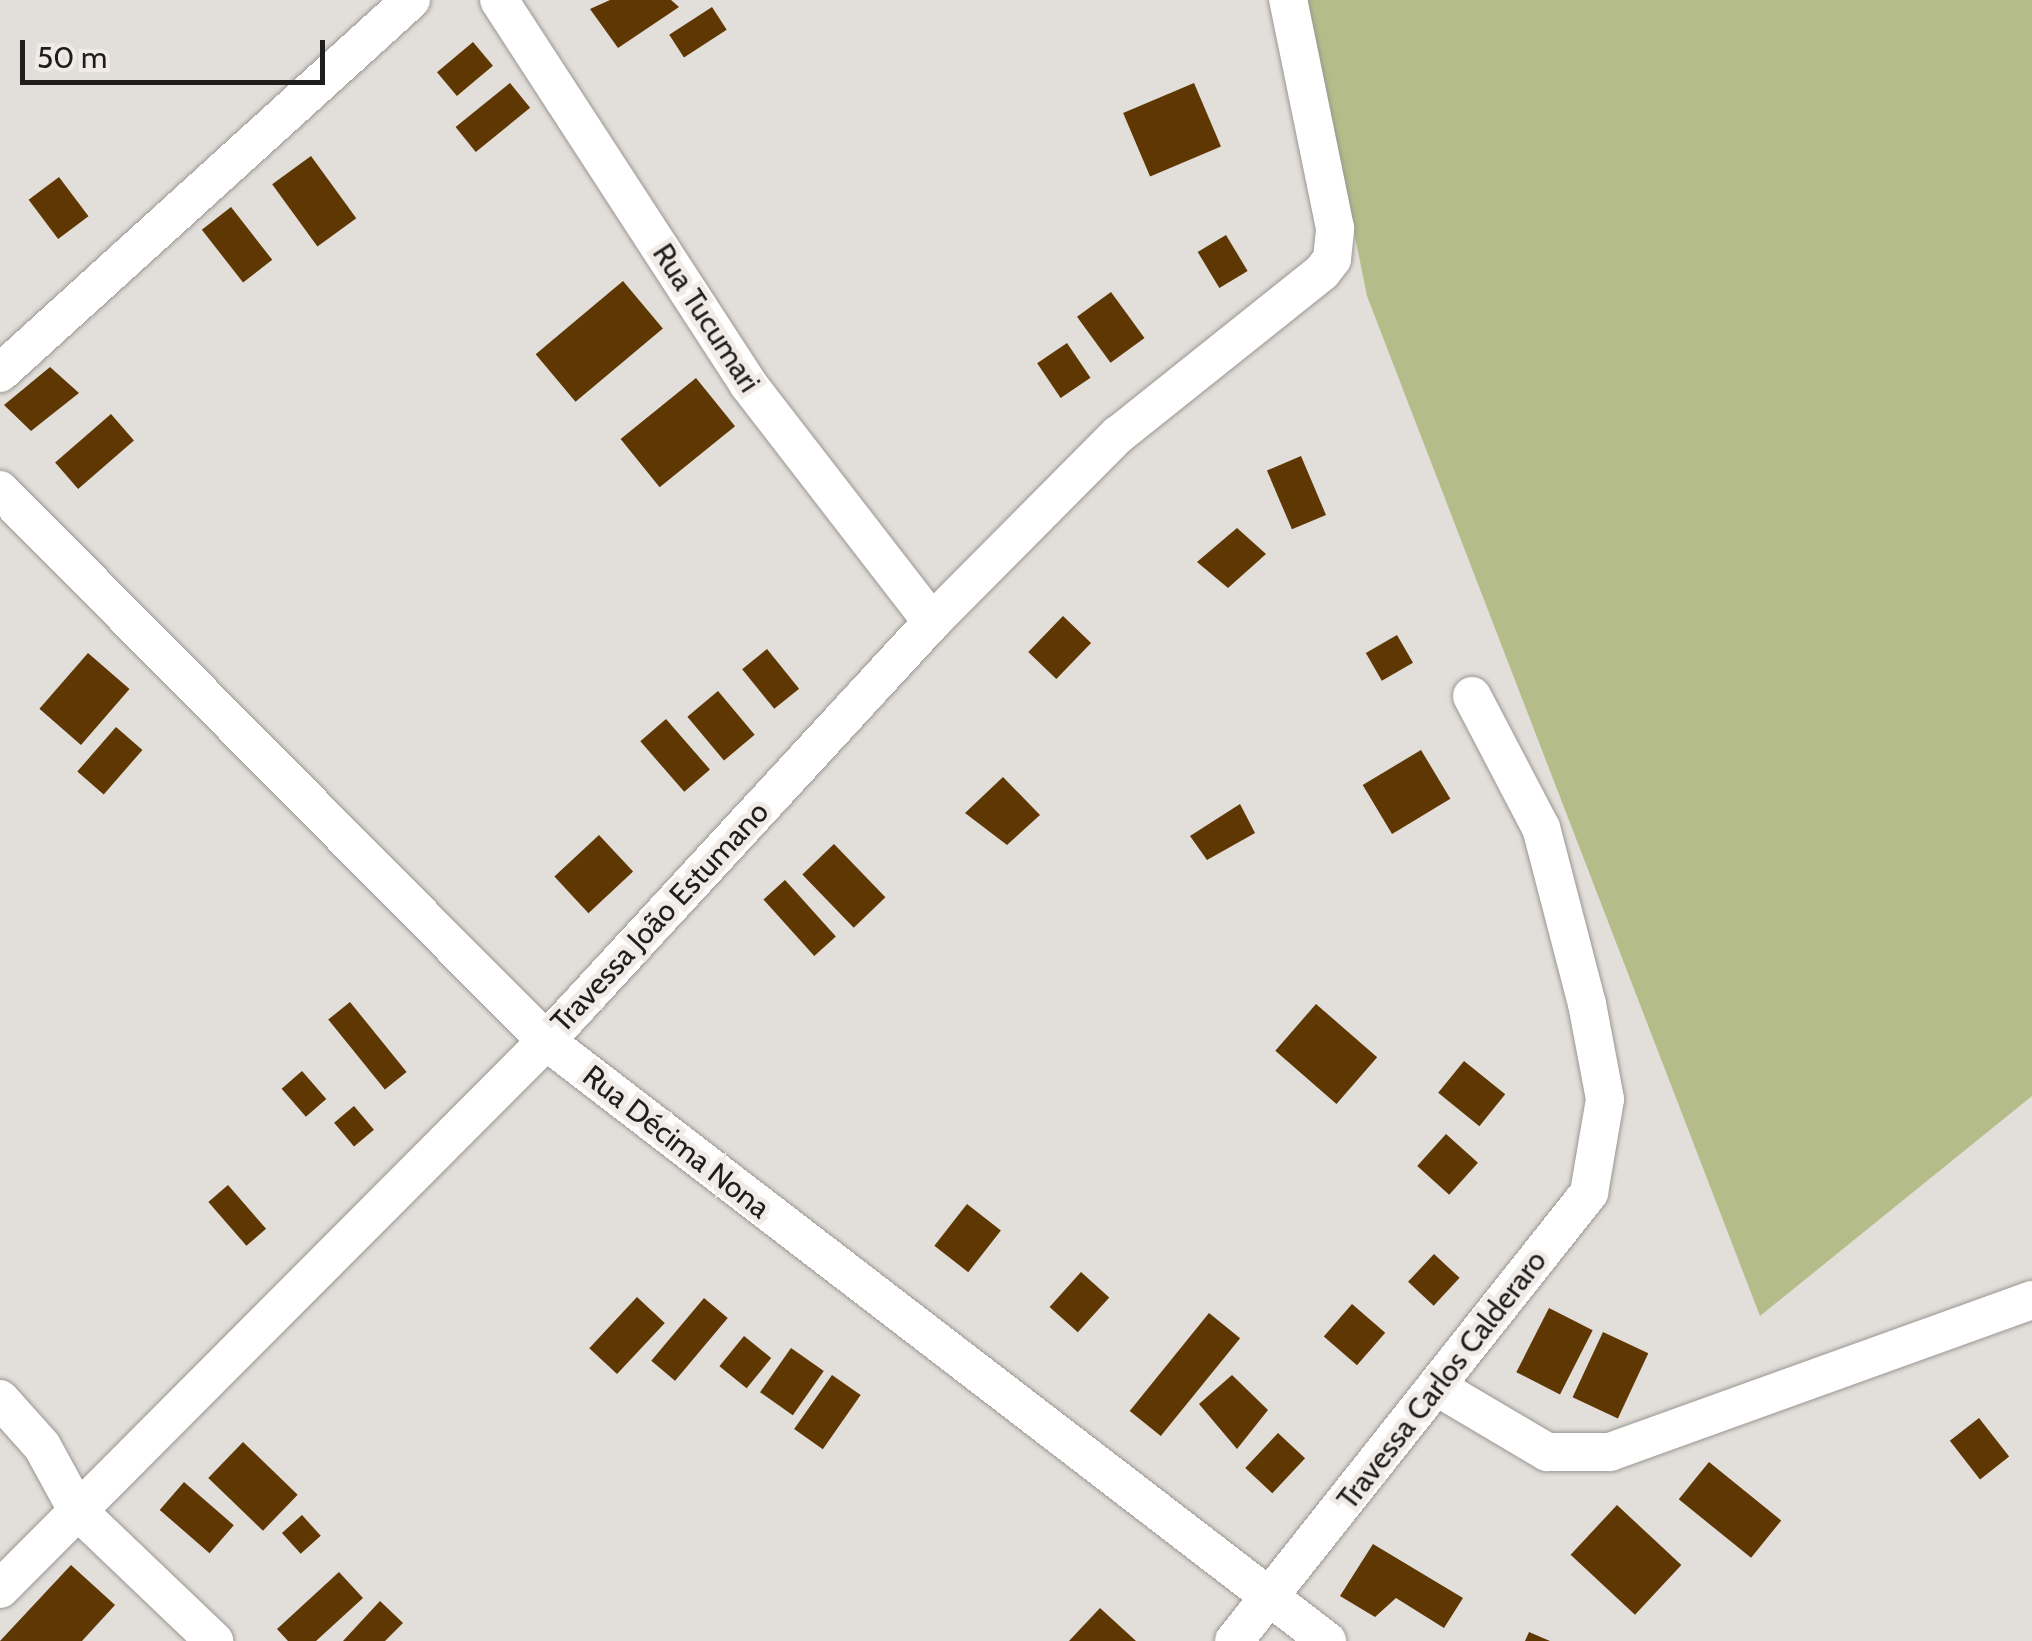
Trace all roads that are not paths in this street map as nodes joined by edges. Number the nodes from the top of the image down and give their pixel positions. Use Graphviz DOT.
graph roads {
  1 [pos="411,0"];
  2 [pos="499,0"];
  3 [pos="1288,0"];
  4 [pos="0,372"];
  5 [pos="0,490"];
  6 [pos="932,622"];
  7 [pos="1472,696"];
  8 [pos="546,1041"];
  9 [pos="2032,1300"];
  10 [pos="1437,1388"];
  11 [pos="0,1399"];
  12 [pos="77,1510"];
  13 [pos="0,1589"];
  14 [pos="1270,1600"];
  15 [pos="214,1641"];
  16 [pos="1234,1641"];
  17 [pos="1327,1641"];
  1 -- 4 [label="street"];
  2 -- 6 [label="street, Rua Tucumari"];
  3 -- 6 [label="street, Travessa João Estumano"];
  5 -- 8 [label="street, Rua Décima Nona"];
  6 -- 8 [label="street, Travessa João Estumano"];
  7 -- 10 [label="street, Travessa Carlos Calderaro"];
  8 -- 12 [label="street, Travessa João Estumano"];
  8 -- 14 [label="street, Rua Décima Nona"];
  9 -- 10 [label="street"];
  10 -- 14 [label="street, Travessa Carlos Calderaro"];
  11 -- 12 [label="street"];
  12 -- 13 [label="street, Travessa João Estumano"];
  12 -- 15 [label="street"];
  14 -- 16 [label="street, Travessa Carlos Calderaro"];
  14 -- 17 [label="street, Rua Décima Nona"];
}
